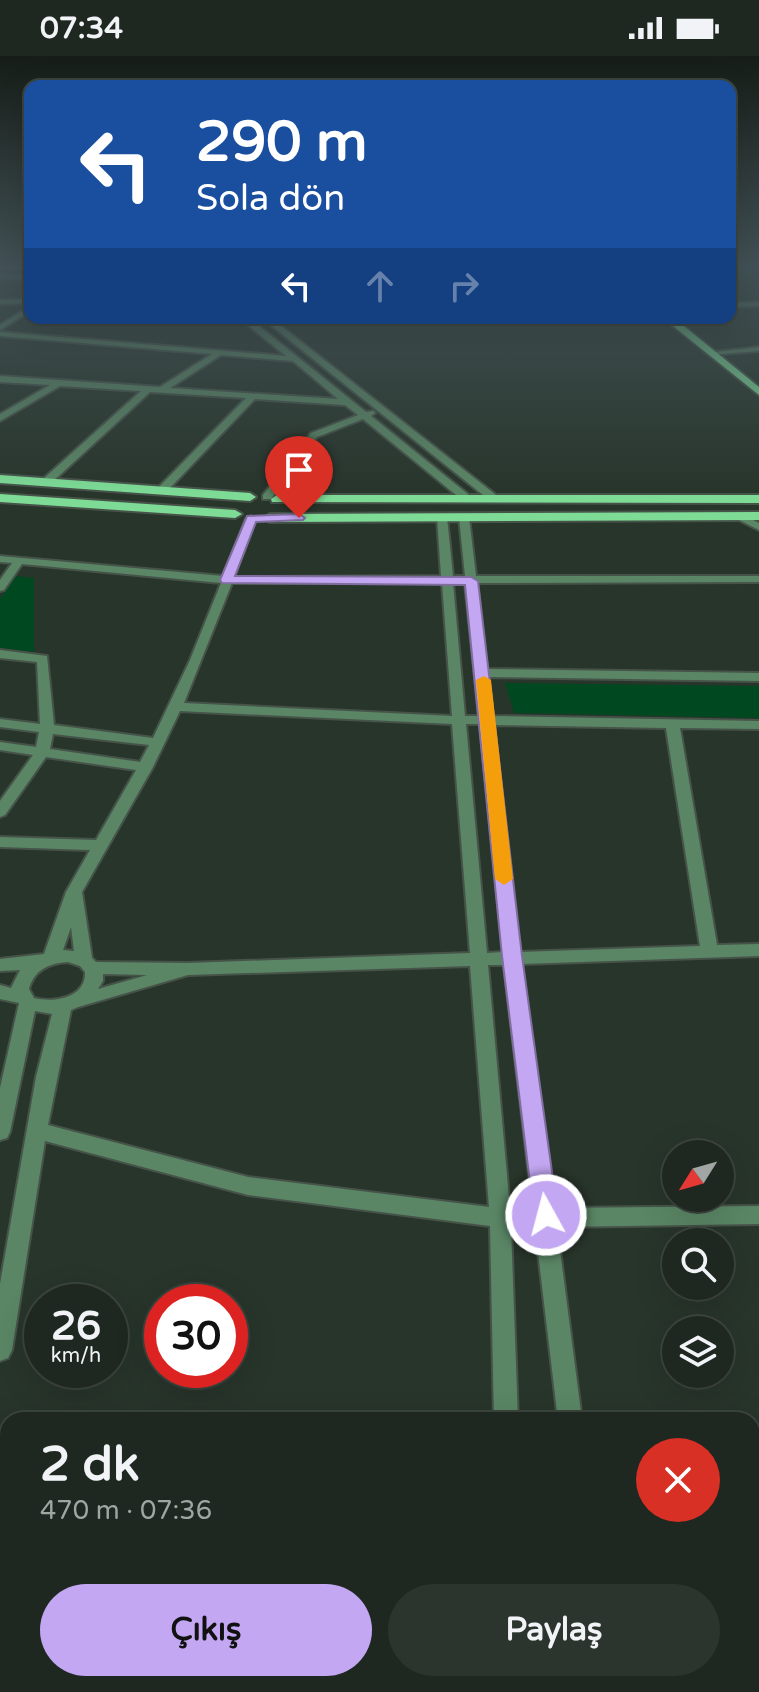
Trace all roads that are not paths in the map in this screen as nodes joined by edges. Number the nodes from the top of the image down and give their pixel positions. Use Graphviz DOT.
graph roads {
  1 [pos="80,341"];
  2 [pos="272,341"];
  3 [pos="296,341"];
  4 [pos="696,341"];
  5 [pos="715,341"];
  6 [pos="759,349"];
  7 [pos="728,352"];
  8 [pos="710,353"];
  9 [pos="218,354"];
  10 [pos="293,359"];
  11 [pos="749,368"];
  12 [pos="0,379"];
  13 [pos="57,383"];
  14 [pos="148,389"];
  15 [pos="161,390"];
  16 [pos="759,392"];
  17 [pos="252,397"];
  18 [pos="347,402"];
  19 [pos="384,411"];
  20 [pos="362,415"];
  21 [pos="0,418"];
  22 [pos="0,479"];
  23 [pos="46,482"];
  24 [pos="161,491"];
  25 [pos="250,497"];
  26 [pos="465,497"];
  27 [pos="492,497"];
  28 [pos="0,498"];
  29 [pos="272,498"];
  30 [pos="759,499"];
  31 [pos="235,514"];
  32 [pos="739,516"];
  33 [pos="759,516"];
  34 [pos="442,517"];
  35 [pos="464,517"];
  36 [pos="270,518"];
  37 [pos="251,519"];
  38 [pos="759,527"];
  39 [pos="0,559"];
  40 [pos="19,561"];
  41 [pos="759,579"];
  42 [pos="227,580"];
  43 [pos="449,580"];
  44 [pos="471,581"];
  45 [pos="0,588"];
  46 [pos="0,654"];
  47 [pos="483,673"];
  48 [pos="759,677"];
  49 [pos="176,707"];
  50 [pos="460,720"];
  51 [pos="487,720"];
  52 [pos="672,722"];
  53 [pos="0,723"];
  54 [pos="759,725"];
  55 [pos="47,729"];
  56 [pos="156,742"];
  57 [pos="0,746"];
  58 [pos="42,752"];
  59 [pos="146,767"];
  60 [pos="0,812"];
  61 [pos="0,842"];
  62 [pos="99,845"];
  63 [pos="74,892"];
  64 [pos="709,950"];
  65 [pos="759,950"];
  66 [pos="512,956"];
  67 [pos="476,958"];
  68 [pos="44,960"];
  69 [pos="89,964"];
  70 [pos="0,965"];
  71 [pos="188,969"];
  72 [pos="0,992"];
  73 [pos="26,1000"];
  74 [pos="71,1004"];
  75 [pos="38,1131"];
  76 [pos="0,1132"];
  77 [pos="546,1215"];
  78 [pos="759,1215"];
  79 [pos="500,1218"];
  80 [pos="0,1350"];
  81 [pos="506,1412"];
  82 [pos="569,1412"];
  1 -- 9 [label="street"];
  2 -- 10 [label="street"];
  3 -- 19 [label="street"];
  4 -- 8 [label="main road"];
  5 -- 7 [label="main road"];
  6 -- 7 [label="street"];
  7 -- 8 [label="street"];
  7 -- 11 [label="main road"];
  8 -- 16 [label="main road"];
  9 -- 10 [label="street"];
  9 -- 15 [label="street"];
  10 -- 18 [label="street"];
  12 -- 13 [label="street"];
  13 -- 14 [label="street"];
  13 -- 21 [label="street"];
  14 -- 15 [label="street"];
  14 -- 23 [label="street"];
  15 -- 17 [label="street"];
  17 -- 18 [label="street"];
  17 -- 24 [label="street"];
  18 -- 20 [label="street"];
  19 -- 20 [label="street"];
  19 -- 27 [label="street"];
  20 -- 26 [label="street"];
  20 -- 29 [label="street"];
  22 -- 23 [label="main road"];
  23 -- 24 [label="main road"];
  24 -- 25 [label="main road"];
  25 -- 29 [label="main road"];
  25 -- 31 [label="main road"];
  26 -- 27 [label="main road"];
  26 -- 29 [label="main road"];
  27 -- 30 [label="main road"];
  28 -- 31 [label="main road"];
  29 -- 36 [label="main road"];
  31 -- 37 [label="main road"];
  32 -- 33 [label="main road"];
  32 -- 35 [label="main road"];
  32 -- 38 [label="street"];
  34 -- 35 [label="main road"];
  34 -- 36 [label="main road"];
  34 -- 43 [label="street"];
  35 -- 44 [label="street"];
  36 -- 37 [label="main road"];
  37 -- 42 [label="street"];
  39 -- 40 [label="street"];
  40 -- 42 [label="street"];
  40 -- 45 [label="street"];
  41 -- 44 [label="street"];
  42 -- 43 [label="street"];
  42 -- 49 [label="street"];
  43 -- 44 [label="street"];
  43 -- 50 [label="street"];
  44 -- 47 [label="street"];
  46 -- 55 [label="street"];
  47 -- 48 [label="street"];
  47 -- 51 [label="street"];
  49 -- 50 [label="street"];
  49 -- 56 [label="street"];
  50 -- 51 [label="street"];
  50 -- 67 [label="street"];
  51 -- 52 [label="street"];
  51 -- 66 [label="street"];
  52 -- 54 [label="street"];
  52 -- 64 [label="street"];
  53 -- 55 [label="street"];
  55 -- 56 [label="street"];
  55 -- 58 [label="street"];
  56 -- 59 [label="street"];
  57 -- 58 [label="street"];
  58 -- 59 [label="street"];
  58 -- 60 [label="street"];
  59 -- 62 [label="street"];
  61 -- 62 [label="street"];
  62 -- 63 [label="street"];
  63 -- 68 [label="street"];
  63 -- 69 [label="street"];
  64 -- 65 [label="street"];
  64 -- 66 [label="street"];
  66 -- 67 [label="street"];
  66 -- 77 [label="street"];
  67 -- 71 [label="street"];
  67 -- 79 [label="street"];
  68 -- 69 [label="street"];
  68 -- 70 [label="street"];
  68 -- 73 [label="street"];
  69 -- 71 [label="street"];
  69 -- 74 [label="street"];
  71 -- 74 [label="street"];
  72 -- 73 [label="street"];
  73 -- 74 [label="street"];
  73 -- 76 [label="street"];
  74 -- 75 [label="street"];
  75 -- 79 [label="street"];
  75 -- 80 [label="street"];
  77 -- 78 [label="street"];
  77 -- 79 [label="street"];
  77 -- 82 [label="street"];
  79 -- 81 [label="street"];
}
